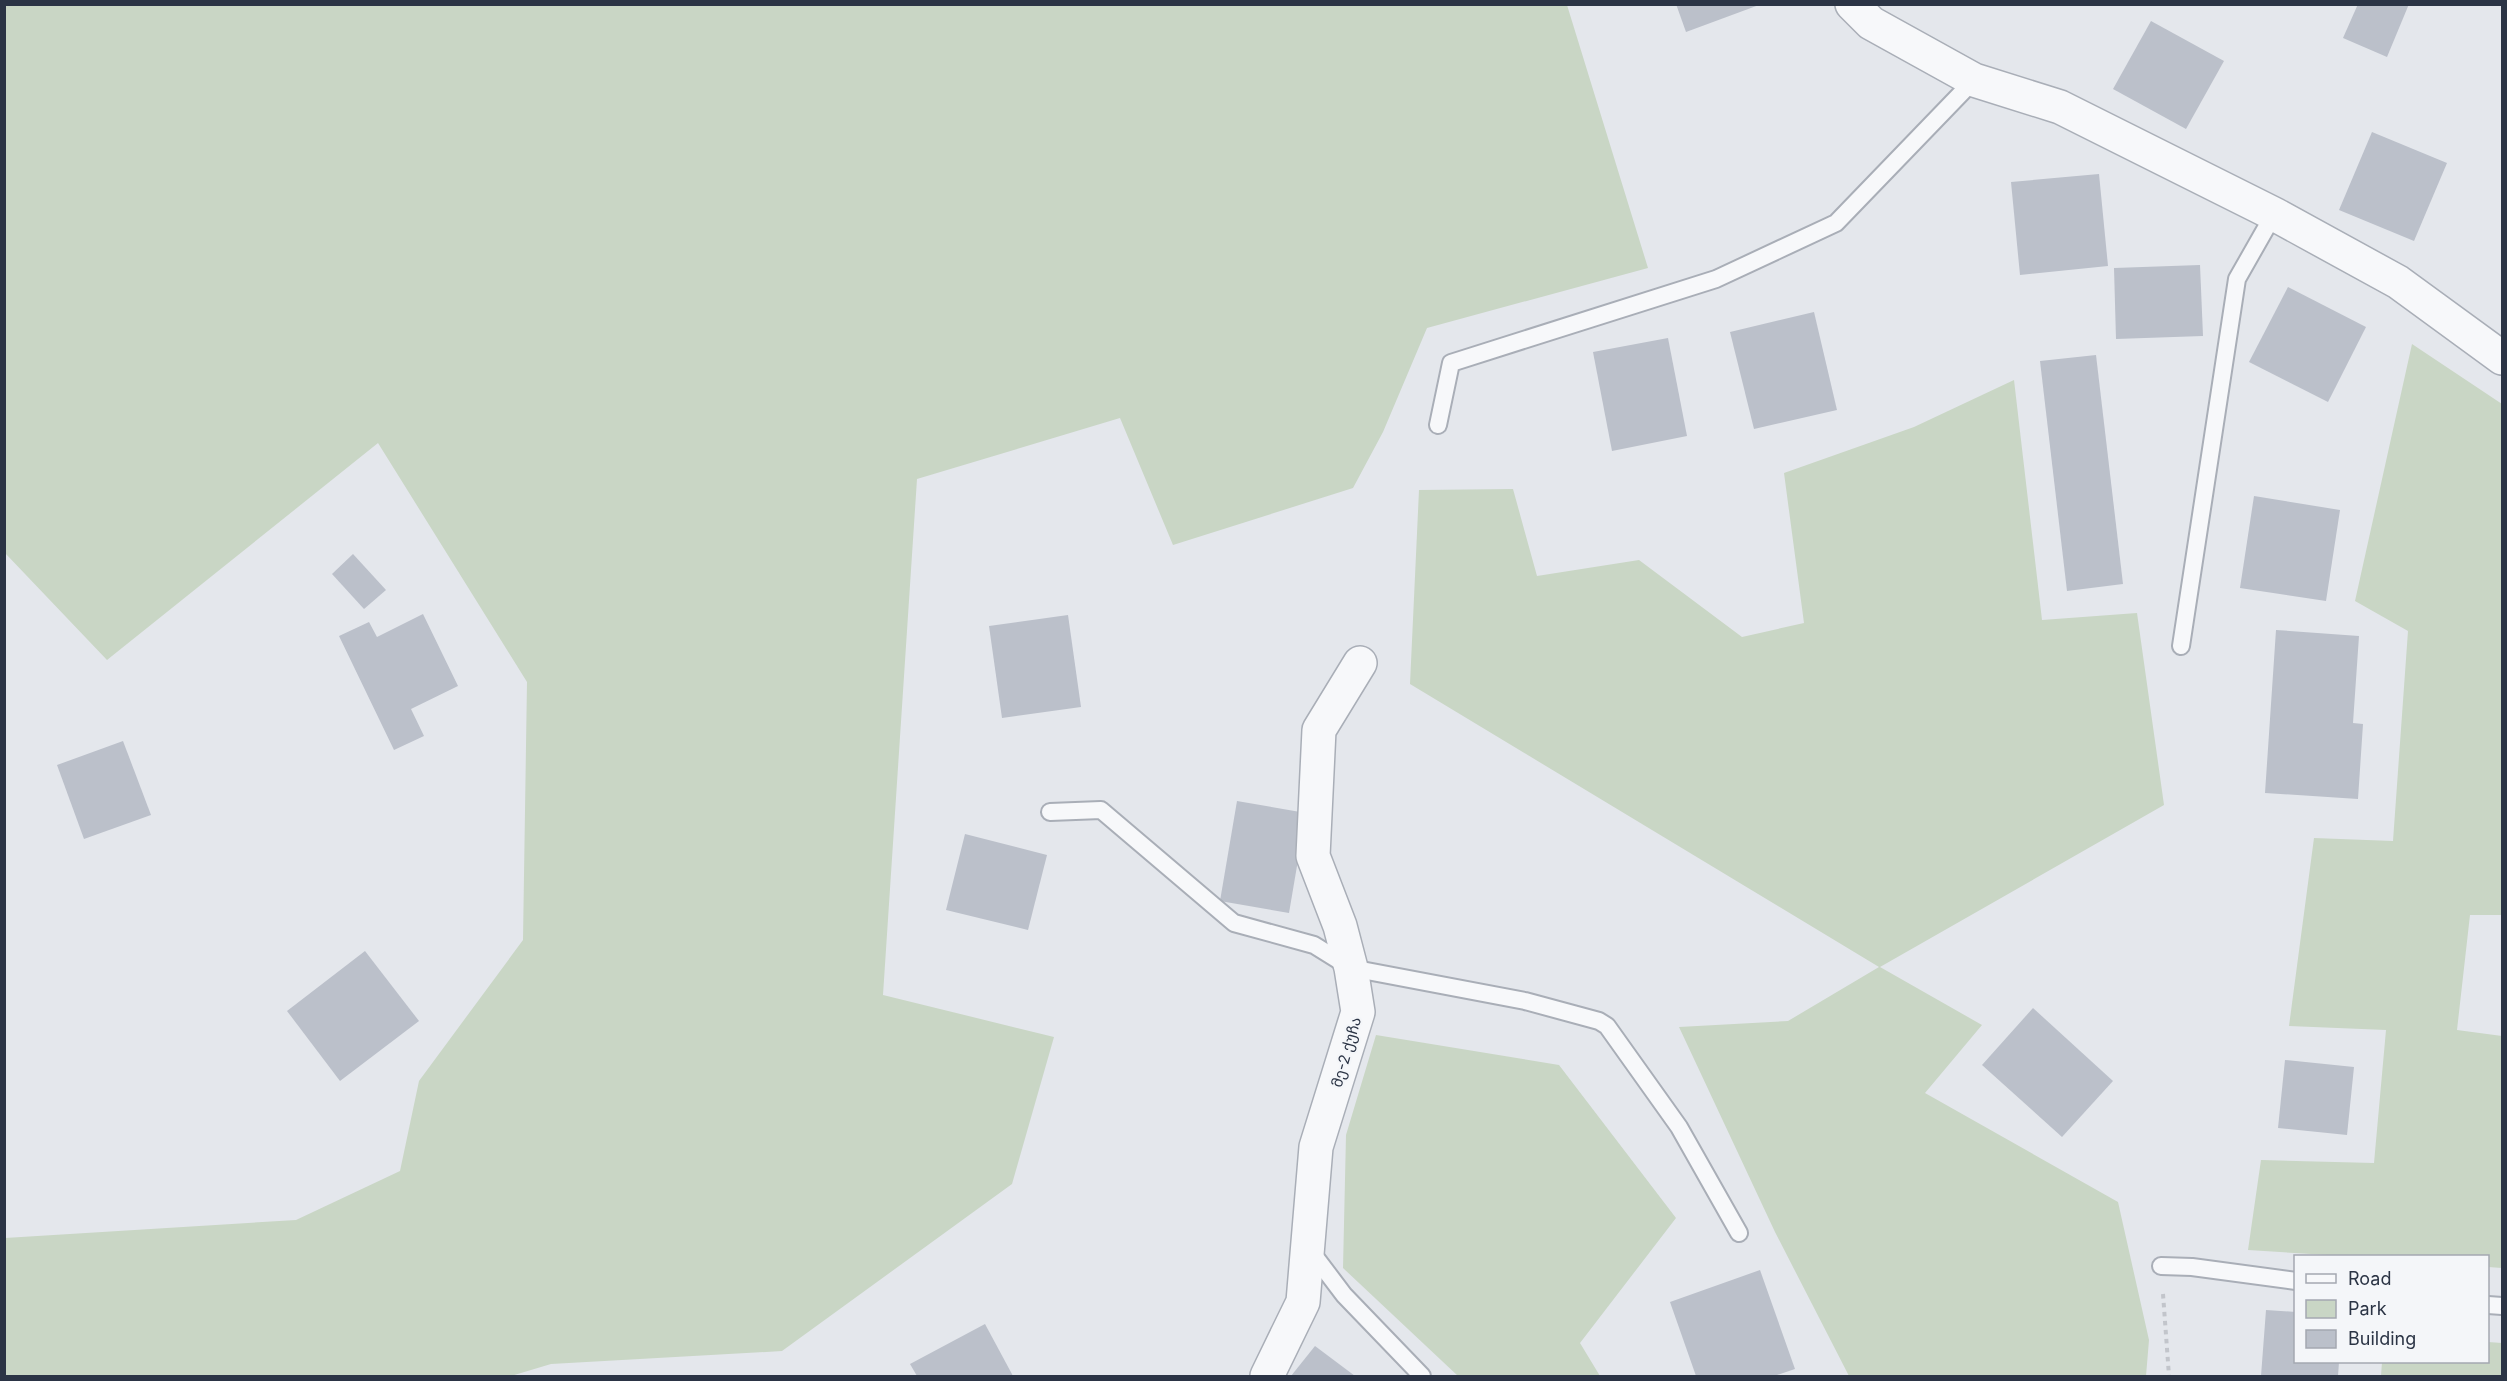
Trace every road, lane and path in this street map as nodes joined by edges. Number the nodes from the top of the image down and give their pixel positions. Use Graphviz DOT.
graph roads {
  1 [pos="1852,4"];
  2 [pos="1974,80"];
  3 [pos="2274,214"];
  4 [pos="2502,358"];
  5 [pos="1438,425"];
  6 [pos="2181,646"];
  7 [pos="1360,663"];
  8 [pos="1050,812"];
  9 [pos="1351,968"];
  10 [pos="1739,1233"];
  11 [pos="1307,1247"];
  12 [pos="2161,1266"];
  13 [pos="2294,1281"];
  14 [pos="1267,1377"];
  15 [pos="1422,1377"];
  16 [pos="2169,1377"];
  1 -- 2 [label="street"];
  2 -- 3 [label="street"];
  2 -- 5 [label="lane"];
  3 -- 4 [label="street"];
  3 -- 6 [label="lane"];
  7 -- 9 [label="street, მე-2 ქუჩა"];
  8 -- 9 [label="lane"];
  9 -- 10 [label="lane"];
  9 -- 11 [label="street, მე-2 ქუჩა"];
  11 -- 14 [label="street, მე-2 ქუჩა"];
  11 -- 15 [label="lane"];
  12 -- 13 [label="lane"];
  12 -- 16 [label="path"];
}
